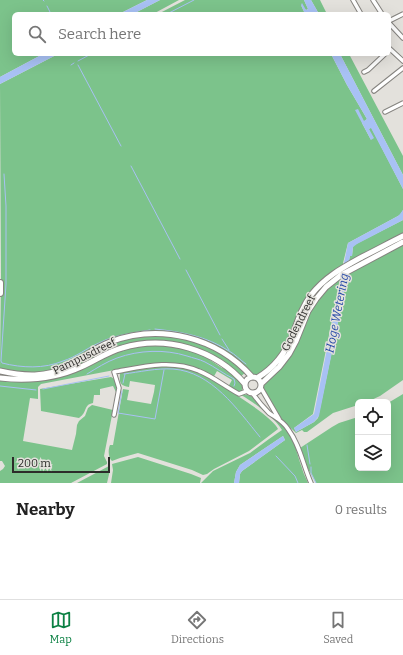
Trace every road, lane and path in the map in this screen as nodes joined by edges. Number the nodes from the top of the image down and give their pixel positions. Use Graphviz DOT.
graph roads {
  1 [pos="353,0"];
  2 [pos="373,0"];
  3 [pos="360,12"];
  4 [pos="381,12"];
  5 [pos="403,14"];
  6 [pos="391,21"];
  7 [pos="391,24"];
  8 [pos="403,38"];
  9 [pos="391,51"];
  10 [pos="382,56"];
  11 [pos="403,61"];
  12 [pos="403,68"];
  13 [pos="364,72"];
  14 [pos="374,91"];
  15 [pos="403,103"];
  16 [pos="385,112"];
  17 [pos="403,236"];
  18 [pos="403,242"];
  19 [pos="0,283"];
  20 [pos="0,293"];
  21 [pos="0,371"];
  22 [pos="254,377"];
  23 [pos="0,378"];
  24 [pos="245,384"];
  25 [pos="261,386"];
  26 [pos="247,391"];
  27 [pos="253,394"];
  28 [pos="114,414"];
  29 [pos="279,420"];
  30 [pos="311,483"];
  1 -- 3 [label="street"];
  2 -- 4 [label="street"];
  5 -- 6 [label="street"];
  7 -- 8 [label="street"];
  9 -- 11 [label="street"];
  10 -- 13 [label="street"];
  12 -- 14 [label="street"];
  15 -- 16 [label="street"];
  17 -- 22 [label="main road, Godendreef"];
  18 -- 25 [label="main road, Godendreef"];
  19 -- 20 [label="highway"];
  21 -- 22 [label="main road, Pampusdreef"];
  22 -- 24 [label="main road"];
  22 -- 25 [label="main road"];
  23 -- 24 [label="main road, Pampusdreef"];
  24 -- 26 [label="main road"];
  25 -- 27 [label="main road"];
  25 -- 29 [label="street"];
  26 -- 27 [label="main road"];
  26 -- 28 [label="street"];
  27 -- 29 [label="street"];
  29 -- 30 [label="street"];
}
